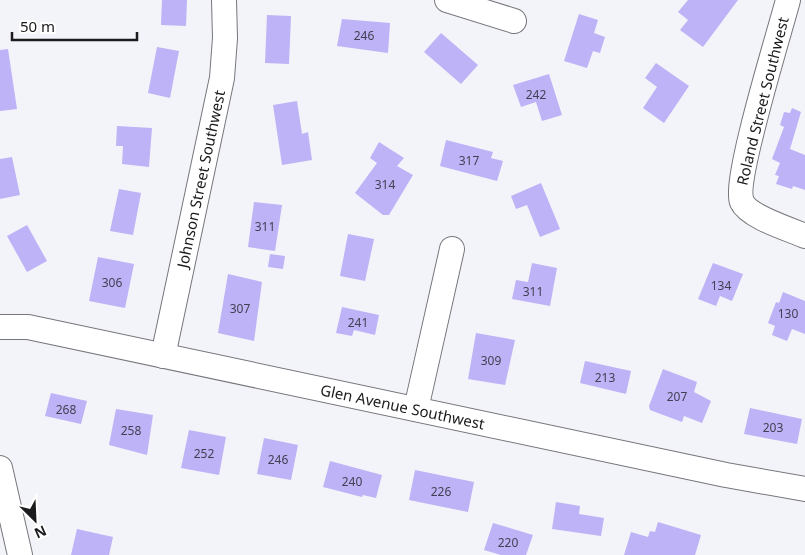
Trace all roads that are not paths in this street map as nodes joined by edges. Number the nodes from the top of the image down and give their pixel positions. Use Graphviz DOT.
graph roads {
  1 [pos="224,0"];
  2 [pos="447,0"];
  3 [pos="788,0"];
  4 [pos="514,21"];
  5 [pos="805,236"];
  6 [pos="452,249"];
  7 [pos="0,327"];
  8 [pos="163,356"];
  9 [pos="416,409"];
  10 [pos="0,468"];
  11 [pos="805,489"];
  12 [pos="20,555"];
  1 -- 8 [label="street, Johnson Street Southwest"];
  2 -- 4 [label="street"];
  3 -- 5 [label="street, Roland Street Southwest"];
  6 -- 9 [label="street"];
  7 -- 8 [label="street, Glen Avenue Southwest"];
  8 -- 9 [label="street, Glen Avenue Southwest"];
  9 -- 11 [label="street, Glen Avenue Southwest"];
  10 -- 12 [label="street"];
}
